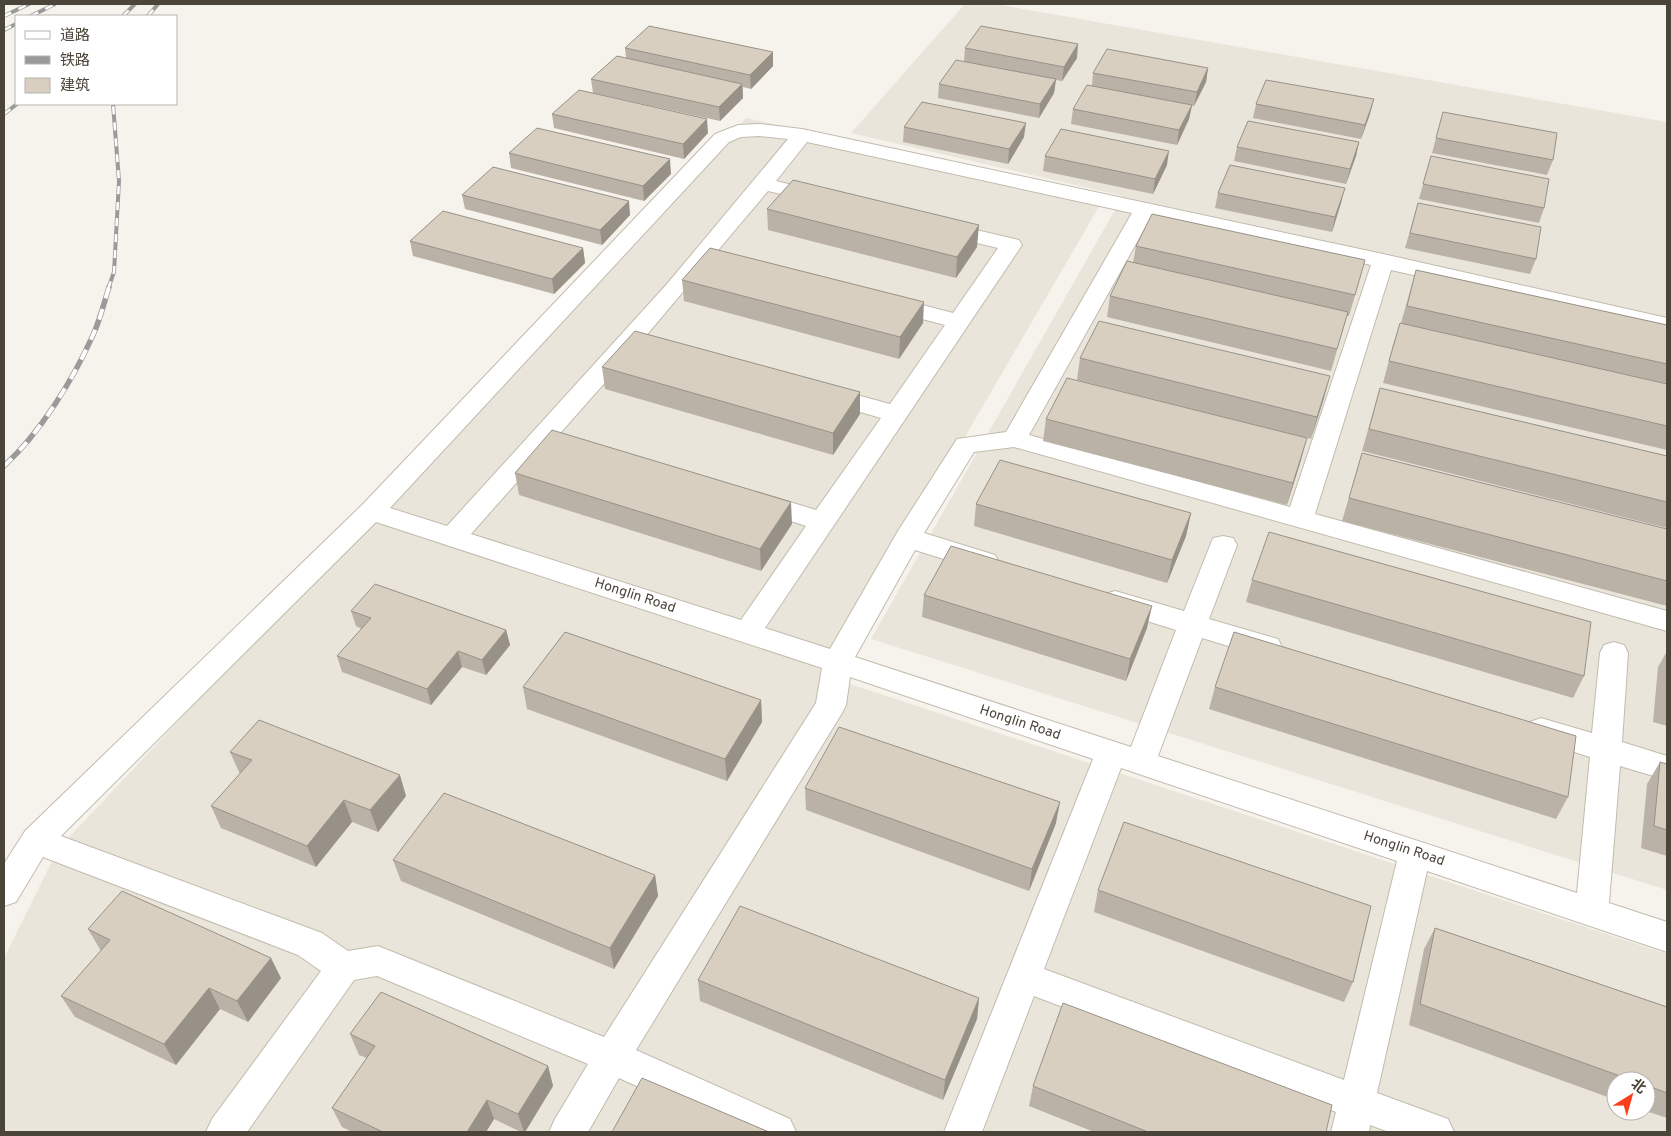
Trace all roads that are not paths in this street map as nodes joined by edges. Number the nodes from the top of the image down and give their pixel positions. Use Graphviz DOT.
graph roads {
  1 [pos="802,135"];
  2 [pos="764,184"];
  3 [pos="840,203"];
  4 [pos="1145,209"];
  5 [pos="926,224"];
  6 [pos="1383,261"];
  7 [pos="864,297"];
  8 [pos="959,322"];
  9 [pos="1667,325"];
  10 [pos="801,387"];
  11 [pos="896,414"];
  12 [pos="543,435"];
  13 [pos="1014,439"];
  14 [pos="571,444"];
  15 [pos="739,496"];
  16 [pos="371,511"];
  17 [pos="1300,518"];
  18 [pos="823,522"];
  19 [pos="452,537"];
  20 [pos="908,538"];
  21 [pos="1223,545"];
  22 [pos="1012,570"];
  23 [pos="1088,593"];
  24 [pos="1667,620"];
  25 [pos="1192,625"];
  26 [pos="747,633"];
  27 [pos="1614,653"];
  28 [pos="1295,656"];
  29 [pos="837,662"];
  30 [pos="1512,721"];
  31 [pos="1606,749"];
  32 [pos="1126,758"];
  33 [pos="1667,768"];
  34 [pos="36,840"];
  35 [pos="1415,852"];
  36 [pos="4,892"];
  37 [pos="1592,912"];
  38 [pos="1667,936"];
  39 [pos="344,967"];
  40 [pos="1024,977"];
  41 [pos="612,1057"];
  42 [pos="1353,1117"];
  43 [pos="225,1132"];
  44 [pos="568,1132"];
  45 [pos="777,1132"];
  46 [pos="963,1132"];
  47 [pos="1435,1132"];
  1 -- 2 [label="street"];
  1 -- 4 [label="street"];
  1 -- 16 [label="street"];
  2 -- 3 [label="street"];
  2 -- 12 [label="street"];
  4 -- 6 [label="street"];
  4 -- 13 [label="street"];
  5 -- 8 [label="street"];
  6 -- 9 [label="street"];
  6 -- 17 [label="street"];
  7 -- 8 [label="street"];
  8 -- 11 [label="street"];
  10 -- 11 [label="street"];
  11 -- 18 [label="street"];
  12 -- 14 [label="street"];
  12 -- 19 [label="street"];
  13 -- 17 [label="street"];
  13 -- 20 [label="street"];
  15 -- 18 [label="street"];
  16 -- 19 [label="street, Honglin Road"];
  16 -- 34 [label="street"];
  17 -- 24 [label="street"];
  18 -- 26 [label="street"];
  19 -- 26 [label="street, Honglin Road"];
  20 -- 22 [label="street"];
  20 -- 29 [label="street"];
  21 -- 25 [label="street"];
  23 -- 25 [label="street"];
  25 -- 28 [label="street"];
  25 -- 32 [label="street"];
  26 -- 29 [label="street, Honglin Road"];
  27 -- 31 [label="street"];
  29 -- 32 [label="street, Honglin Road"];
  29 -- 41 [label="street"];
  30 -- 31 [label="street"];
  31 -- 33 [label="street"];
  31 -- 37 [label="street"];
  32 -- 35 [label="street, Honglin Road"];
  32 -- 40 [label="street"];
  34 -- 36 [label="street"];
  34 -- 39 [label="street"];
  35 -- 37 [label="street, Honglin Road"];
  35 -- 42 [label="street"];
  37 -- 38 [label="street, Honglin Road"];
  39 -- 41 [label="street"];
  39 -- 43 [label="street"];
  40 -- 42 [label="street"];
  40 -- 46 [label="street"];
  41 -- 44 [label="street"];
  41 -- 45 [label="street"];
  42 -- 47 [label="street"];
}
